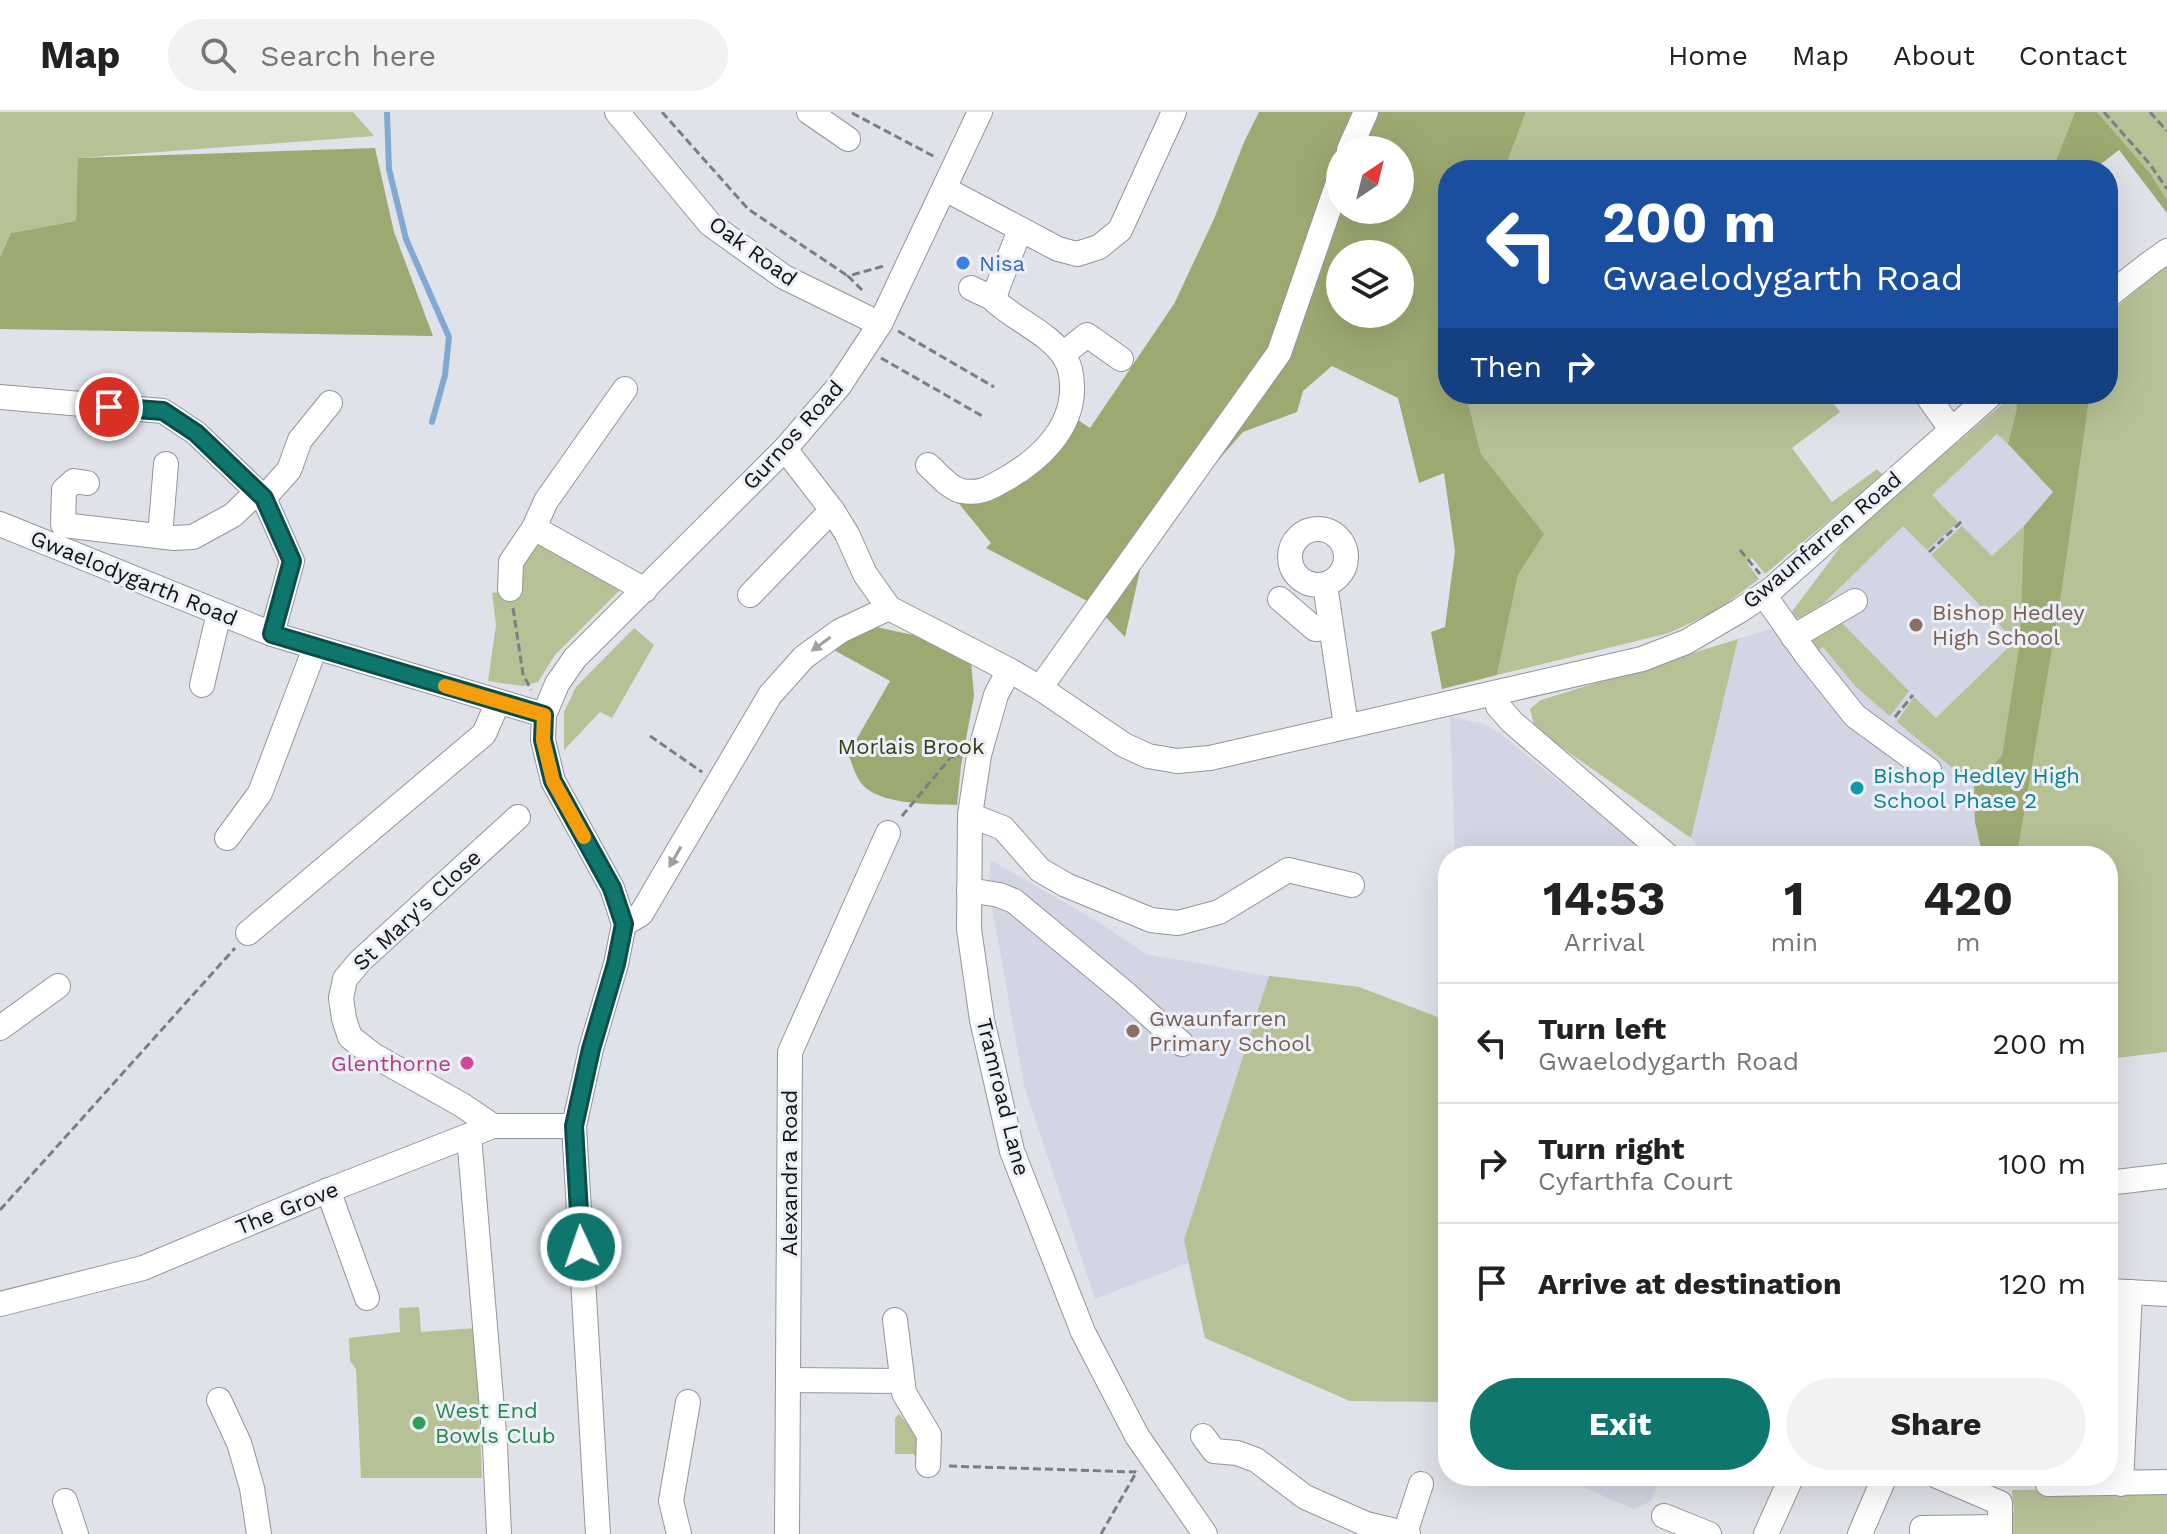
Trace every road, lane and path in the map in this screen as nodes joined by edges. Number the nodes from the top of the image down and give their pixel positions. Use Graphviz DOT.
graph roads {
  1 [pos="617,112"];
  2 [pos="662,112"];
  3 [pos="809,112"];
  4 [pos="849,112"];
  5 [pos="980,112"];
  6 [pos="1174,112"];
  7 [pos="1366,112"];
  8 [pos="2104,112"];
  9 [pos="2150,112"];
  10 [pos="2167,131"];
  11 [pos="1355,136"];
  12 [pos="848,139"];
  13 [pos="950,178"];
  14 [pos="2167,189"];
  15 [pos="1326,217"];
  16 [pos="1020,230"];
  17 [pos="2167,251"];
  18 [pos="911,259"];
  19 [pos="848,276"];
  20 [pos="971,288"];
  21 [pos="2118,288"];
  22 [pos="994,299"];
  23 [pos="882,320"];
  24 [pos="864,348"];
  25 [pos="1063,354"];
  26 [pos="1121,359"];
  27 [pos="994,387"];
  28 [pos="625,389"];
  29 [pos="0,397"];
  30 [pos="330,403"];
  31 [pos="1933,404"];
  32 [pos="1980,404"];
  33 [pos="984,417"];
  34 [pos="1951,429"];
  35 [pos="785,449"];
  36 [pos="166,464"];
  37 [pos="928,465"];
  38 [pos="87,483"];
  39 [pos="261,495"];
  40 [pos="832,510"];
  41 [pos="1962,521"];
  42 [pos="0,524"];
  43 [pos="534,528"];
  44 [pos="160,536"];
  45 [pos="1740,550"];
  46 [pos="1929,552"];
  47 [pos="1325,585"];
  48 [pos="1763,586"];
  49 [pos="510,589"];
  50 [pos="645,590"];
  51 [pos="750,595"];
  52 [pos="1280,599"];
  53 [pos="1855,601"];
  54 [pos="889,608"];
  55 [pos="219,613"];
  56 [pos="1330,628"];
  57 [pos="272,634"];
  58 [pos="1793,637"];
  59 [pos="315,648"];
  60 [pos="1009,670"];
  61 [pos="202,685"];
  62 [pos="1040,688"];
  63 [pos="1495,694"];
  64 [pos="1913,695"];
  65 [pos="498,702"];
  66 [pos="544,715"];
  67 [pos="1893,719"];
  68 [pos="1346,726"];
  69 [pos="650,736"];
  70 [pos="979,755"];
  71 [pos="1929,770"];
  72 [pos="718,783"];
  73 [pos="970,815"];
  74 [pos="518,817"];
  75 [pos="888,833"];
  76 [pos="227,838"];
  77 [pos="1656,846"];
  78 [pos="1352,885"];
  79 [pos="969,890"];
  80 [pos="624,924"];
  81 [pos="248,933"];
  82 [pos="58,986"];
  83 [pos="0,1028"];
  84 [pos="1182,1044"];
  85 [pos="493,1126"];
  86 [pos="574,1126"];
  87 [pos="469,1136"];
  88 [pos="2167,1176"];
  89 [pos="2118,1183"];
  90 [pos="328,1190"];
  91 [pos="0,1210"];
  92 [pos="2119,1292"];
  93 [pos="2167,1294"];
  94 [pos="367,1298"];
  95 [pos="0,1304"];
  96 [pos="895,1320"];
  97 [pos="788,1380"];
  98 [pos="902,1381"];
  99 [pos="219,1400"];
  100 [pos="688,1402"];
  101 [pos="1203,1436"];
  102 [pos="1142,1462"];
  103 [pos="928,1465"];
  104 [pos="2167,1482"];
  105 [pos="1421,1484"];
  106 [pos="2121,1484"];
  107 [pos="1788,1486"];
  108 [pos="1881,1486"];
  109 [pos="1973,1486"];
  110 [pos="65,1501"];
  111 [pos="2000,1530"];
  112 [pos="76,1534"];
  113 [pos="259,1534"];
  114 [pos="499,1534"];
  115 [pos="598,1534"];
  116 [pos="679,1534"];
  117 [pos="787,1534"];
  118 [pos="1101,1534"];
  119 [pos="1205,1534"];
  120 [pos="1407,1534"];
  121 [pos="1766,1534"];
  122 [pos="1860,1534"];
  123 [pos="1922,1534"];
  1 -- 23 [label="street, Oak Road"];
  2 -- 19 [label="path"];
  3 -- 12 [label="street"];
  4 -- 13 [label="path"];
  5 -- 13 [label="street, Gurnos Road"];
  6 -- 16 [label="street"];
  7 -- 11 [label="street"];
  8 -- 14 [label="path"];
  9 -- 10 [label="path"];
  13 -- 16 [label="street"];
  13 -- 18 [label="street, Gurnos Road"];
  15 -- 62 [label="street"];
  16 -- 22 [label="street"];
  17 -- 21 [label="street"];
  18 -- 19 [label="path"];
  18 -- 23 [label="street, Gurnos Road"];
  19 -- 23 [label="path"];
  20 -- 22 [label="street"];
  22 -- 25 [label="street"];
  23 -- 24 [label="street, Gurnos Road"];
  23 -- 27 [label="path"];
  24 -- 33 [label="path"];
  24 -- 35 [label="street, Gurnos Road"];
  25 -- 26 [label="street"];
  25 -- 37 [label="street"];
  28 -- 43 [label="street"];
  29 -- 39 [label="street"];
  30 -- 39 [label="street"];
  31 -- 34 [label="street"];
  32 -- 34 [label="street, Gwaunfarren Road"];
  34 -- 48 [label="street, Gwaunfarren Road"];
  35 -- 40 [label="street"];
  35 -- 50 [label="street, Gurnos Road"];
  36 -- 44 [label="street"];
  38 -- 44 [label="street"];
  39 -- 44 [label="street"];
  39 -- 57 [label="street"];
  40 -- 51 [label="street"];
  40 -- 54 [label="street"];
  41 -- 46 [label="path"];
  42 -- 55 [label="street, Gwaelodygarth Road"];
  43 -- 49 [label="street"];
  43 -- 50 [label="street"];
  45 -- 48 [label="path"];
  47 -- 56 [label="street"];
  48 -- 58 [label="street"];
  48 -- 63 [label="street, Gwaunfarren Road"];
  49 -- 66 [label="path"];
  50 -- 66 [label="street, Gurnos Road"];
  52 -- 56 [label="street"];
  53 -- 58 [label="street"];
  54 -- 60 [label="street, Gwaunfarren Road"];
  54 -- 72 [label="street, one-way"];
  55 -- 57 [label="street, Gwaelodygarth Road"];
  55 -- 61 [label="street"];
  56 -- 68 [label="street"];
  57 -- 59 [label="street, Gwaelodygarth Road"];
  58 -- 71 [label="street"];
  59 -- 65 [label="street, Gwaelodygarth Road"];
  59 -- 76 [label="street"];
  60 -- 62 [label="street, Gwaunfarren Road"];
  60 -- 70 [label="street, Tramroad Lane"];
  62 -- 68 [label="street, Gwaunfarren Road"];
  63 -- 68 [label="street, Gwaunfarren Road"];
  63 -- 77 [label="street"];
  64 -- 67 [label="path"];
  65 -- 66 [label="street, Gwaelodygarth Road"];
  65 -- 81 [label="street"];
  66 -- 80 [label="street"];
  69 -- 72 [label="path"];
  70 -- 73 [label="street, Tramroad Lane"];
  70 -- 75 [label="path"];
  72 -- 80 [label="street, one-way"];
  73 -- 78 [label="street"];
  73 -- 79 [label="street, Tramroad Lane"];
  74 -- 85 [label="street, St Mary's Close"];
  75 -- 97 [label="street, Alexandra Road"];
  79 -- 84 [label="street"];
  79 -- 102 [label="street, Tramroad Lane"];
  80 -- 86 [label="street"];
  81 -- 91 [label="path"];
  82 -- 83 [label="street"];
  85 -- 86 [label="street, The Grove"];
  85 -- 87 [label="street, The Grove"];
  86 -- 115 [label="street"];
  87 -- 90 [label="street, The Grove"];
  87 -- 114 [label="street"];
  88 -- 89 [label="street"];
  90 -- 94 [label="street"];
  90 -- 95 [label="street, The Grove"];
  92 -- 93 [label="street"];
  92 -- 106 [label="street"];
  96 -- 98 [label="street"];
  97 -- 98 [label="street"];
  97 -- 117 [label="street, Alexandra Road"];
  98 -- 103 [label="street"];
  99 -- 113 [label="street"];
  100 -- 116 [label="street"];
  101 -- 120 [label="street"];
  102 -- 103 [label="path"];
  102 -- 118 [label="path"];
  102 -- 119 [label="street, Tramroad Lane"];
  104 -- 106 [label="street"];
  105 -- 120 [label="street"];
  107 -- 121 [label="street"];
  108 -- 122 [label="street"];
  109 -- 111 [label="street"];
  110 -- 112 [label="street"];
  111 -- 123 [label="street"];
}
